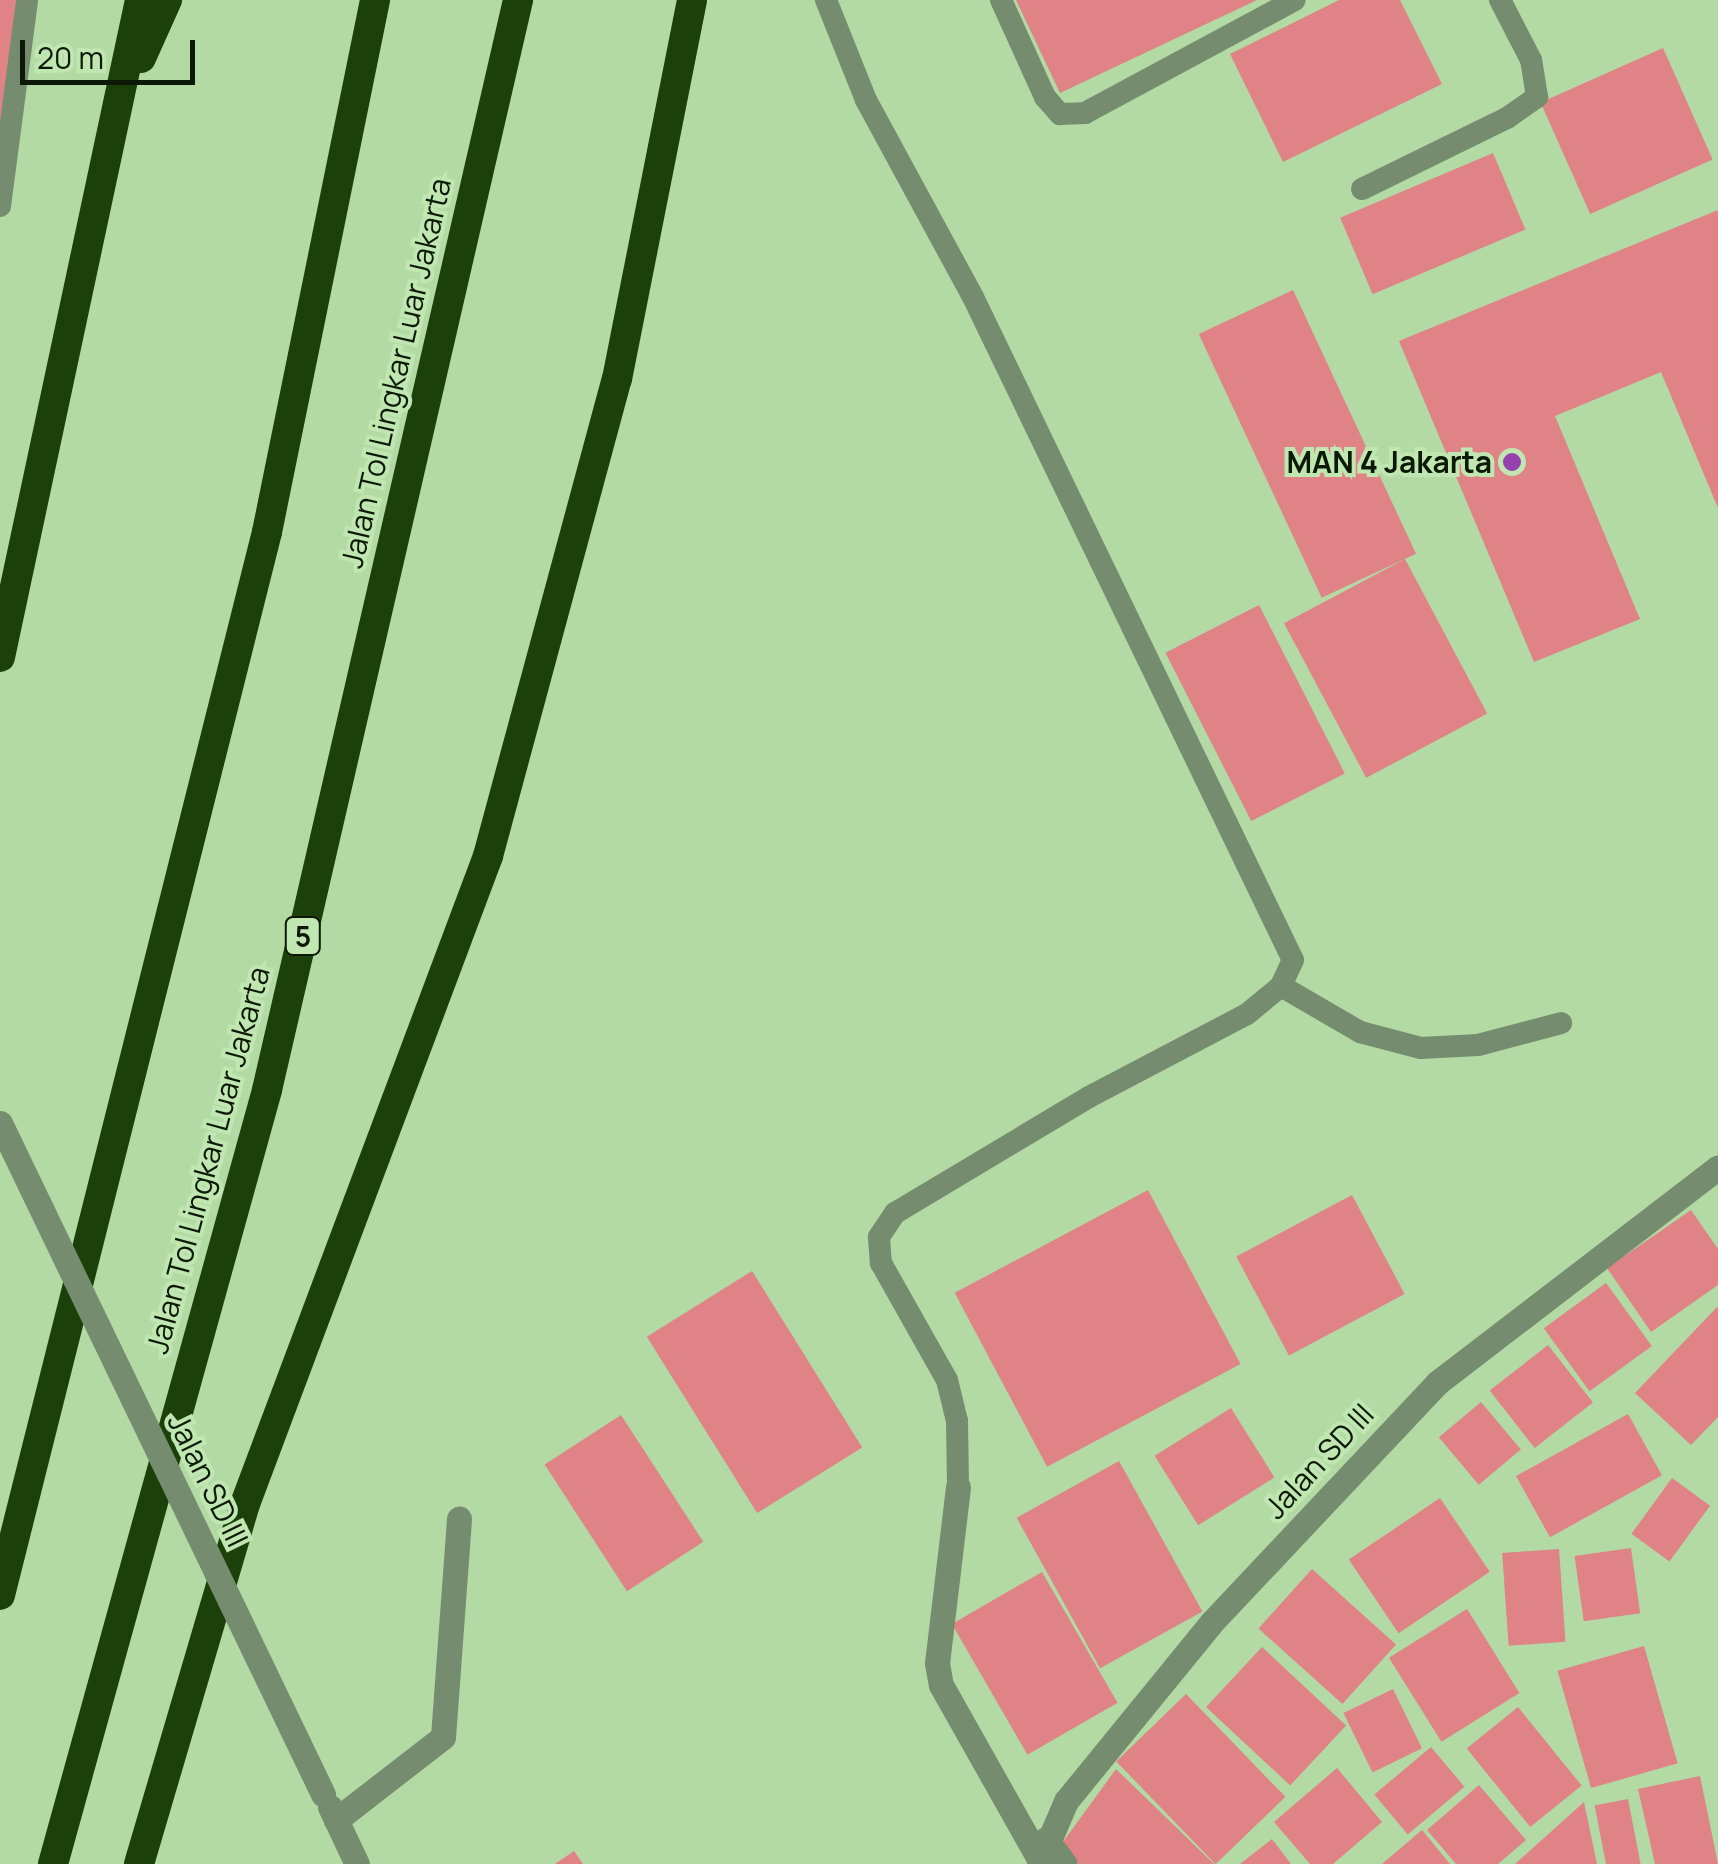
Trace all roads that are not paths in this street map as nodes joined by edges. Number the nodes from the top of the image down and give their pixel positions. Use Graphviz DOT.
graph roads {
  1 [pos="27,0"];
  2 [pos="140,0"];
  3 [pos="167,0"];
  4 [pos="375,0"];
  5 [pos="518,0"];
  6 [pos="692,0"];
  7 [pos="826,0"];
  8 [pos="1001,0"];
  9 [pos="1296,0"];
  10 [pos="1500,0"];
  11 [pos="122,102"];
  12 [pos="1362,189"];
  13 [pos="0,206"];
  14 [pos="0,658"];
  15 [pos="1282,986"];
  16 [pos="1562,1023"];
  17 [pos="0,1123"];
  18 [pos="1718,1168"];
  19 [pos="958,1487"];
  20 [pos="460,1519"];
  21 [pos="0,1596"];
  22 [pos="336,1820"];
  23 [pos="1041,1854"];
  24 [pos="53,1864"];
  25 [pos="140,1864"];
  26 [pos="357,1864"];
  27 [pos="1065,1864"];
  1 -- 13 [label="lane"];
  2 -- 11 [label="highway"];
  3 -- 11 [label="highway"];
  4 -- 21 [label="highway"];
  5 -- 24 [label="highway, Jalan Tol Lingkar Luar Jakarta / 5"];
  6 -- 25 [label="highway"];
  7 -- 15 [label="lane"];
  8 -- 9 [label="lane"];
  10 -- 12 [label="lane"];
  11 -- 14 [label="highway"];
  15 -- 16 [label="lane"];
  15 -- 19 [label="lane"];
  17 -- 22 [label="street, Jalan SD III, bridge"];
  18 -- 23 [label="street, Jalan SD III"];
  19 -- 23 [label="street"];
  20 -- 22 [label="street"];
  22 -- 26 [label="street, Jalan SD III"];
  23 -- 27 [label="street"];
}
